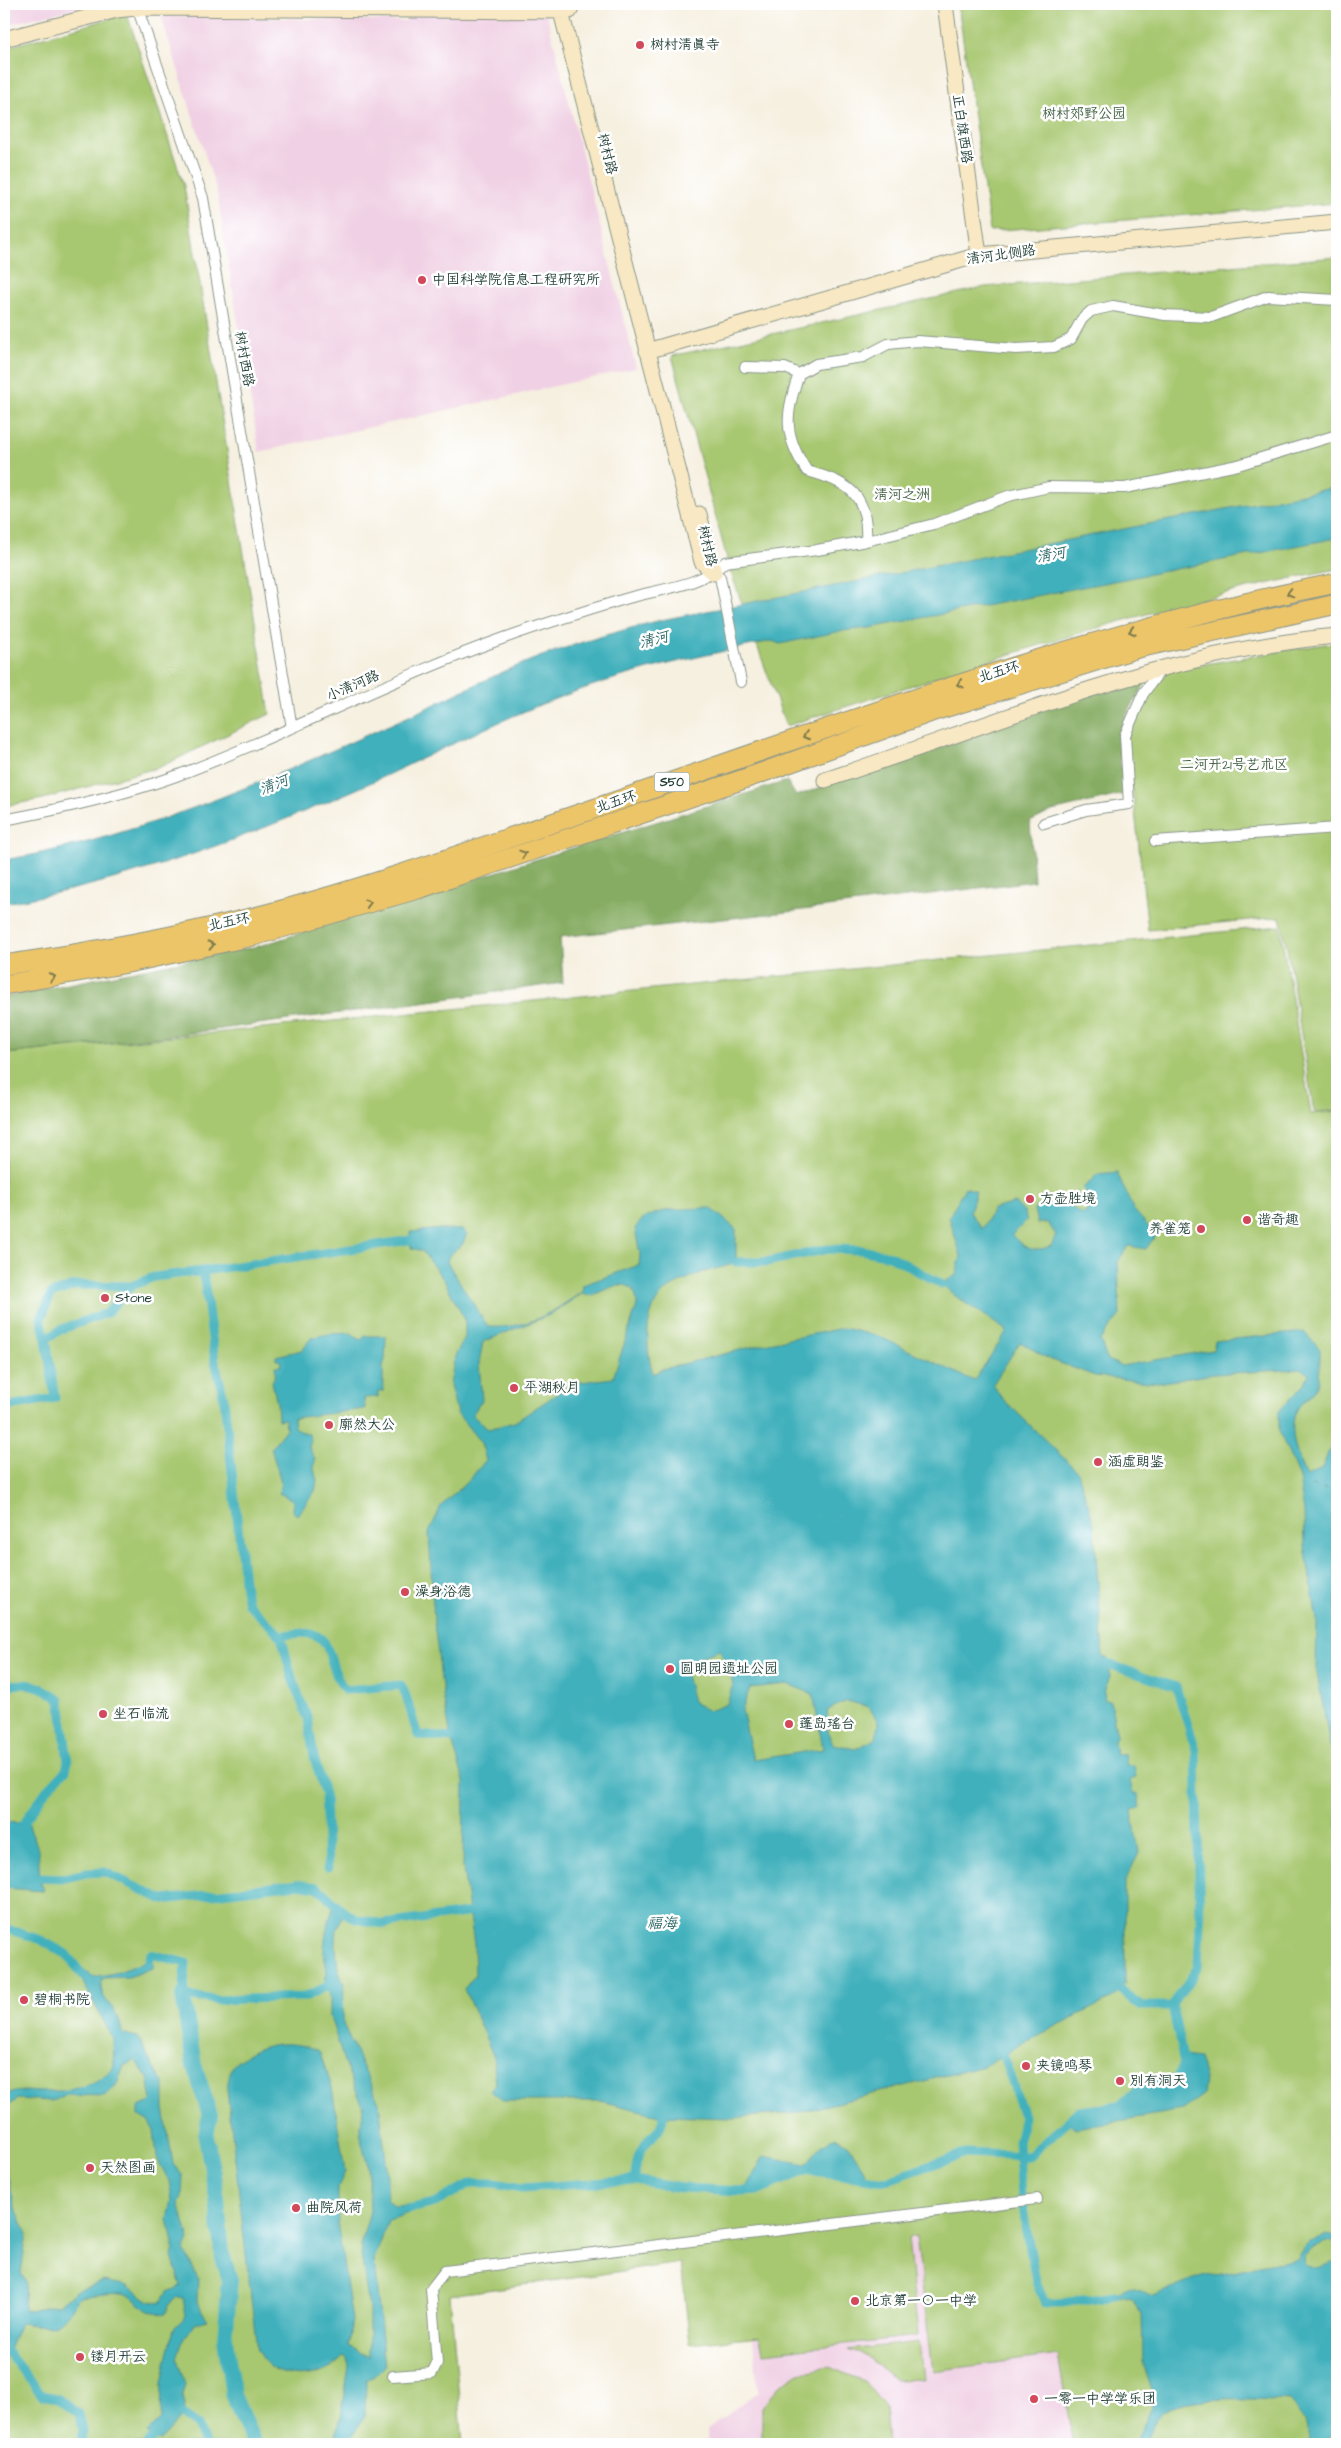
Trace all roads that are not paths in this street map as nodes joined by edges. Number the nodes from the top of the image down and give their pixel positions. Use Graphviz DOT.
graph roads {
  1 [pos="946,4"];
  2 [pos="136,6"];
  3 [pos="565,8"];
  4 [pos="4,40"];
  5 [pos="1337,222"];
  6 [pos="979,255"];
  7 [pos="1337,300"];
  8 [pos="651,349"];
  9 [pos="745,367"];
  10 [pos="799,374"];
  11 [pos="1337,435"];
  12 [pos="866,541"];
  13 [pos="714,573"];
  14 [pos="1337,583"];
  15 [pos="1337,605"];
  16 [pos="1337,636"];
  17 [pos="1161,668"];
  18 [pos="741,682"];
  19 [pos="292,728"];
  20 [pos="825,780"];
  21 [pos="4,820"];
  22 [pos="1044,823"];
  23 [pos="1337,828"];
  24 [pos="1155,841"];
  25 [pos="4,965"];
  26 [pos="4,985"];
  27 [pos="1036,2199"];
  28 [pos="393,2376"];
  1 -- 6 [label="street, 正白旗西路"];
  2 -- 3 [label="street"];
  2 -- 4 [label="street"];
  2 -- 19 [label="street, 树村西路"];
  3 -- 8 [label="street, 树村路"];
  5 -- 6 [label="street, 清河北侧路"];
  6 -- 8 [label="street, 清河北侧路"];
  7 -- 10 [label="street"];
  8 -- 13 [label="street, 树村路"];
  9 -- 10 [label="street"];
  10 -- 12 [label="street"];
  11 -- 12 [label="street, 小清河路"];
  12 -- 13 [label="street, 小清河路"];
  13 -- 18 [label="street"];
  13 -- 19 [label="street, 小清河路"];
  14 -- 25 [label="highway, 北五环 / S50, one-way"];
  26 -- 15 [label="highway, 北五环 / S50, one-way"];
  16 -- 17 [label="street"];
  17 -- 20 [label="street"];
  17 -- 22 [label="street"];
  19 -- 21 [label="street, 小清河路"];
  23 -- 24 [label="street"];
  27 -- 28 [label="street"];
}
